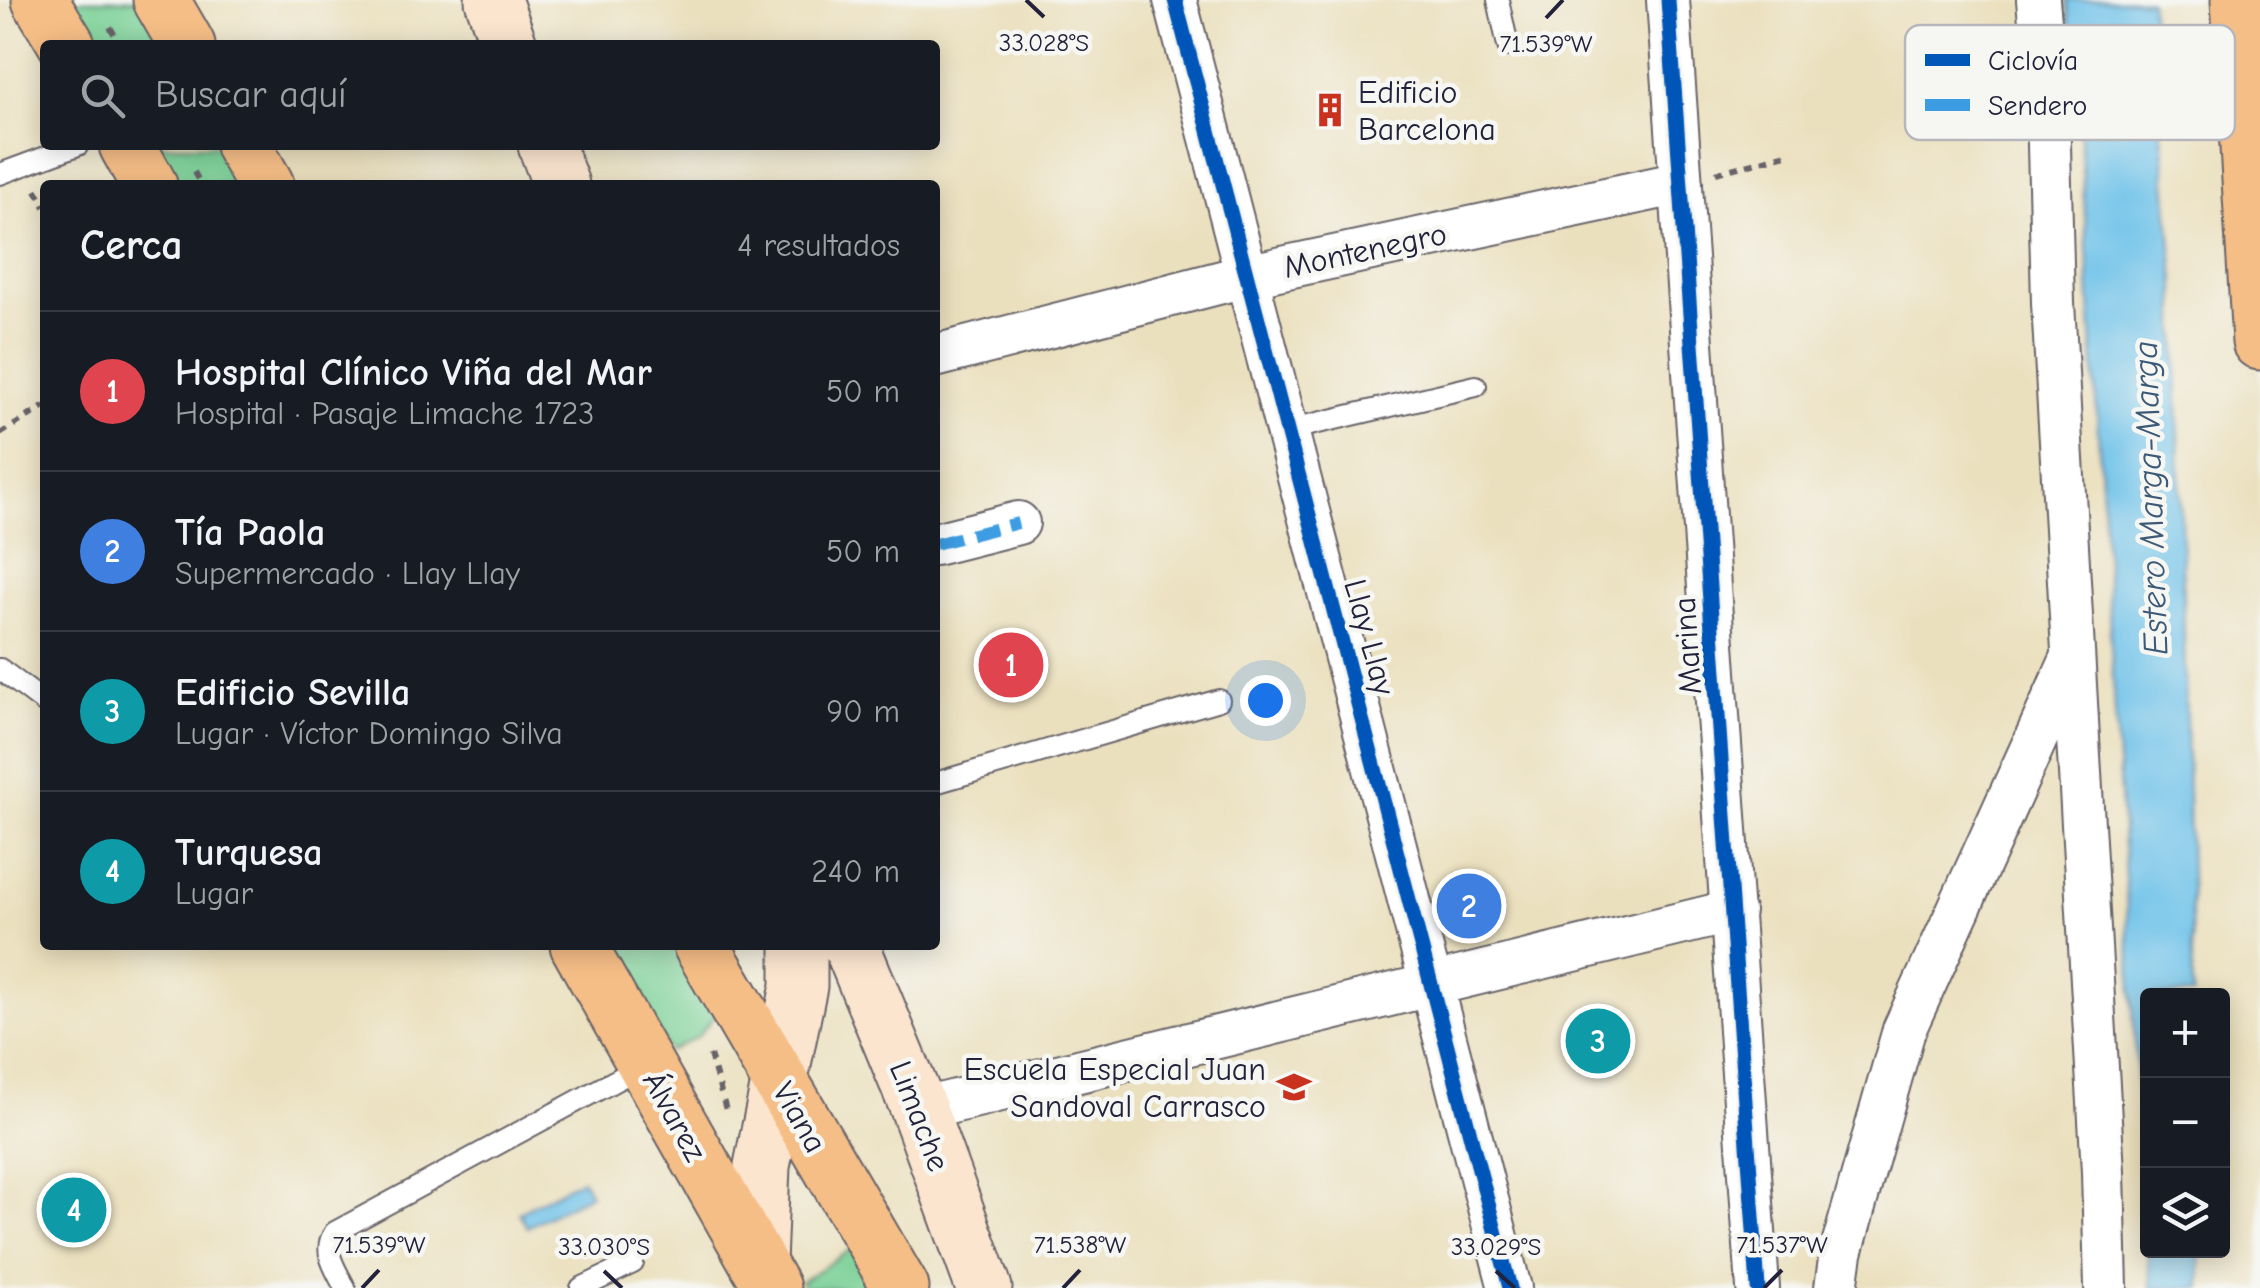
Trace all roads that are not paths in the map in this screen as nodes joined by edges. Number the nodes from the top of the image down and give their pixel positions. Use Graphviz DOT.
graph roads {
  1 [pos="40,0"];
  2 [pos="161,0"];
  3 [pos="493,0"];
  4 [pos="1175,0"];
  5 [pos="1498,0"];
  6 [pos="1668,0"];
  7 [pos="2038,0"];
  8 [pos="2239,0"];
  9 [pos="2040,25"];
  10 [pos="64,40"];
  11 [pos="183,40"];
  12 [pos="507,40"];
  13 [pos="1508,46"];
  14 [pos="2049,140"];
  15 [pos="65,150"];
  16 [pos="130,150"];
  17 [pos="247,150"];
  18 [pos="548,150"];
  19 [pos="0,174"];
  20 [pos="146,180"];
  21 [pos="263,180"];
  22 [pos="559,180"];
  23 [pos="1681,183"];
  24 [pos="1244,276"];
  25 [pos="2260,342"];
  26 [pos="940,355"];
  27 [pos="1476,386"];
  28 [pos="1288,430"];
  29 [pos="1018,523"];
  30 [pos="940,543"];
  31 [pos="2075,653"];
  32 [pos="0,669"];
  33 [pos="40,700"];
  34 [pos="1219,700"];
  35 [pos="940,782"];
  36 [pos="1733,911"];
  37 [pos="581,950"];
  38 [pos="704,950"];
  39 [pos="799,965"];
  40 [pos="860,965"];
  41 [pos="1431,983"];
  42 [pos="646,1064"];
  43 [pos="778,1079"];
  44 [pos="919,1110"];
  45 [pos="634,1263"];
  46 [pos="765,1276"];
  47 [pos="345,1288"];
  48 [pos="581,1288"];
  49 [pos="901,1288"];
  50 [pos="984,1288"];
  51 [pos="1510,1288"];
  52 [pos="1758,1288"];
  53 [pos="1836,1288"];
  54 [pos="2106,1288"];
  1 -- 10 [label="main road"];
  2 -- 11 [label="main road"];
  3 -- 12 [label="main road"];
  4 -- 24 [label="street, Llay Llay"];
  5 -- 13 [label="lane"];
  6 -- 23 [label="street, Marina"];
  7 -- 9 [label="street"];
  8 -- 25 [label="main road"];
  14 -- 31 [label="street"];
  15 -- 19 [label="lane"];
  16 -- 20 [label="main road"];
  17 -- 21 [label="main road"];
  18 -- 22 [label="main road"];
  23 -- 24 [label="street, Montenegro"];
  23 -- 36 [label="street, Marina"];
  24 -- 26 [label="street, Montenegro"];
  24 -- 28 [label="street, Llay Llay"];
  27 -- 28 [label="lane"];
  28 -- 41 [label="street, Llay Llay"];
  29 -- 30 [label="street"];
  31 -- 53 [label="street"];
  31 -- 54 [label="street"];
  32 -- 33 [label="lane"];
  34 -- 35 [label="lane"];
  36 -- 41 [label="street"];
  36 -- 52 [label="street, Marina"];
  37 -- 42 [label="main road, Álvarez"];
  38 -- 43 [label="main road, Viana"];
  39 -- 40 [label="main road"];
  39 -- 43 [label="main road"];
  40 -- 44 [label="main road, Limache"];
  41 -- 44 [label="street"];
  41 -- 51 [label="street, Llay Llay"];
  42 -- 46 [label="main road, Álvarez"];
  42 -- 47 [label="lane"];
  43 -- 46 [label="main road"];
  43 -- 49 [label="main road, Viana"];
  44 -- 50 [label="main road, Limache"];
  45 -- 48 [label="lane"];
}
